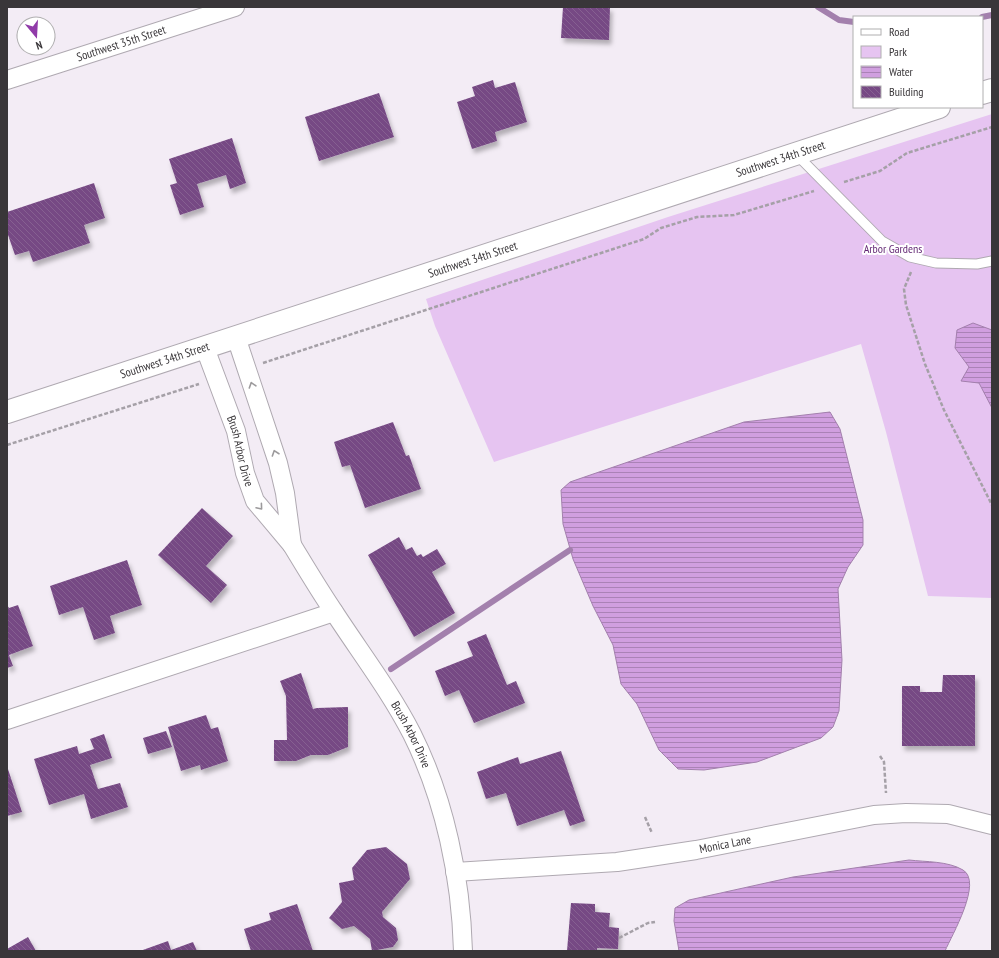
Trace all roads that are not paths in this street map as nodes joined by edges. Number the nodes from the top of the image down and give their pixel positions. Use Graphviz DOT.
graph roads {
  1 [pos="235,7"];
  2 [pos="7,80"];
  3 [pos="936,108"];
  4 [pos="796,154"];
  5 [pos="992,261"];
  6 [pos="236,337"];
  7 [pos="205,348"];
  8 [pos="7,412"];
  9 [pos="264,422"];
  10 [pos="236,431"];
  11 [pos="292,545"];
  12 [pos="334,612"];
  13 [pos="7,720"];
  14 [pos="992,825"];
  15 [pos="455,872"];
  16 [pos="463,951"];
  1 -- 2 [label="street, Southwest 35th Street"];
  3 -- 4 [label="street, Southwest 34th Street"];
  4 -- 5 [label="lane"];
  4 -- 6 [label="street, Southwest 34th Street"];
  6 -- 7 [label="street, Southwest 34th Street"];
  9 -- 6 [label="street, Brush Arbor Drive, one-way"];
  7 -- 8 [label="street, Southwest 34th Street"];
  7 -- 10 [label="street, Brush Arbor Drive"];
  9 -- 10 [label="street"];
  11 -- 9 [label="street, Brush Arbor Drive, one-way"];
  10 -- 11 [label="street, Brush Arbor Drive, one-way"];
  11 -- 12 [label="street, Brush Arbor Drive"];
  12 -- 13 [label="street"];
  12 -- 15 [label="street, Brush Arbor Drive"];
  14 -- 15 [label="street, Monica Lane"];
  15 -- 16 [label="street, Brush Arbor Drive"];
}
